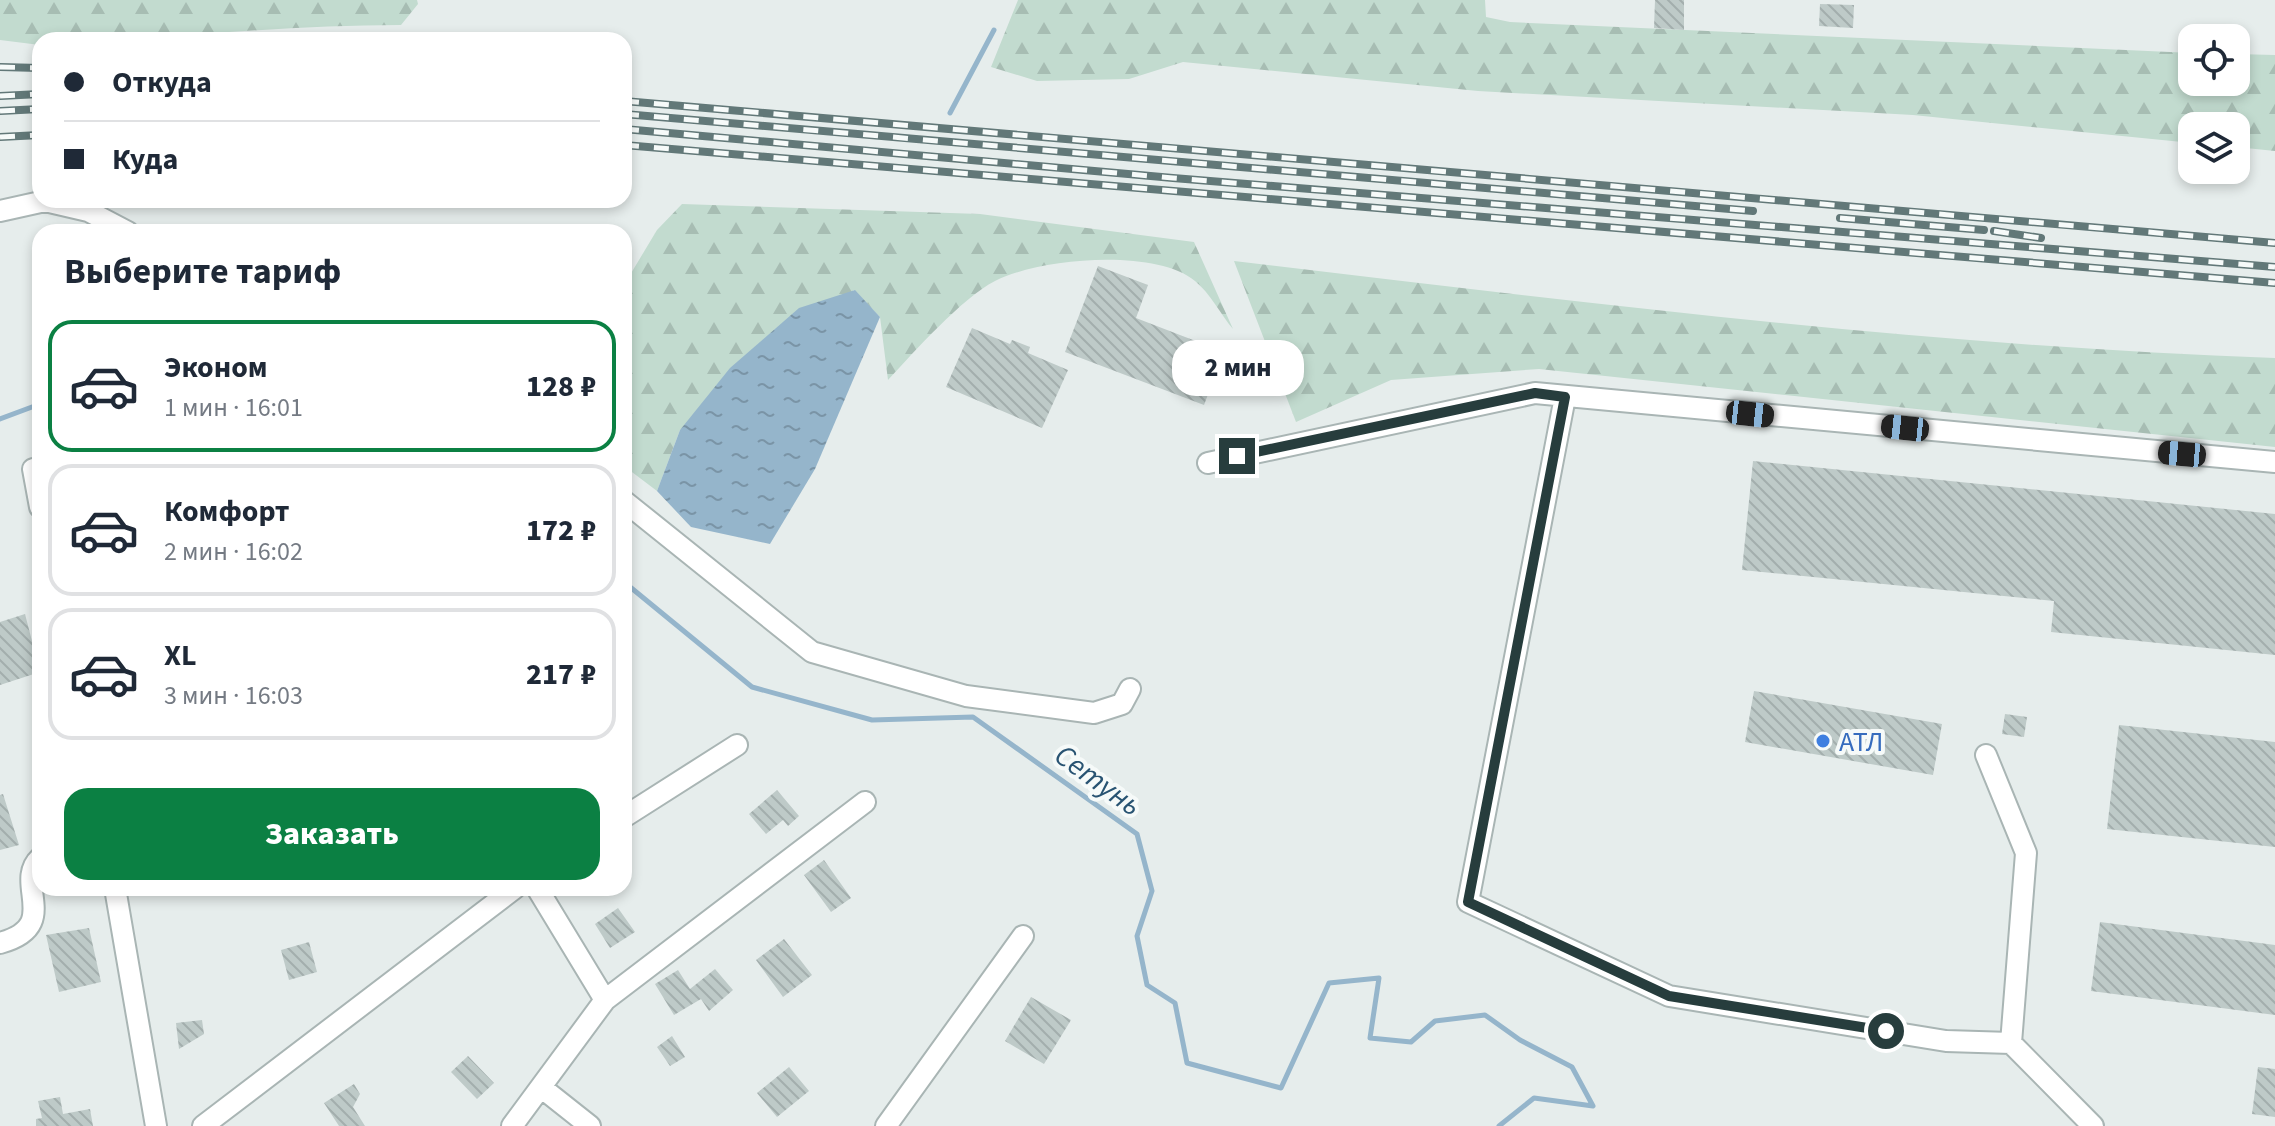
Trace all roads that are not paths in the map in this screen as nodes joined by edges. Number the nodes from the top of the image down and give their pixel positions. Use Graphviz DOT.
graph roads {
  1 [pos="32,204"];
  2 [pos="75,208"];
  3 [pos="0,211"];
  4 [pos="113,224"];
  5 [pos="1565,397"];
  6 [pos="2275,462"];
  7 [pos="1208,463"];
  8 [pos="632,507"];
  9 [pos="1130,689"];
  10 [pos="737,745"];
  11 [pos="1986,755"];
  12 [pos="865,802"];
  13 [pos="632,812"];
  14 [pos="34,896"];
  15 [pos="116,896"];
  16 [pos="505,896"];
  17 [pos="542,896"];
  18 [pos="1023,936"];
  19 [pos="0,943"];
  20 [pos="605,1000"];
  21 [pos="2011,1043"];
  22 [pos="542,1088"];
  23 [pos="156,1126"];
  24 [pos="203,1126"];
  25 [pos="512,1126"];
  26 [pos="590,1126"];
  27 [pos="886,1126"];
  28 [pos="2093,1126"];
  1 -- 3 [label="street"];
  2 -- 4 [label="street"];
  5 -- 6 [label="street"];
  5 -- 7 [label="street"];
  5 -- 21 [label="street"];
  8 -- 9 [label="street"];
  10 -- 13 [label="street"];
  11 -- 21 [label="street"];
  12 -- 20 [label="street"];
  14 -- 19 [label="street"];
  15 -- 23 [label="street"];
  16 -- 24 [label="street"];
  17 -- 20 [label="street"];
  18 -- 27 [label="street"];
  20 -- 22 [label="street"];
  21 -- 28 [label="street"];
  22 -- 25 [label="street"];
  22 -- 26 [label="street"];
}
